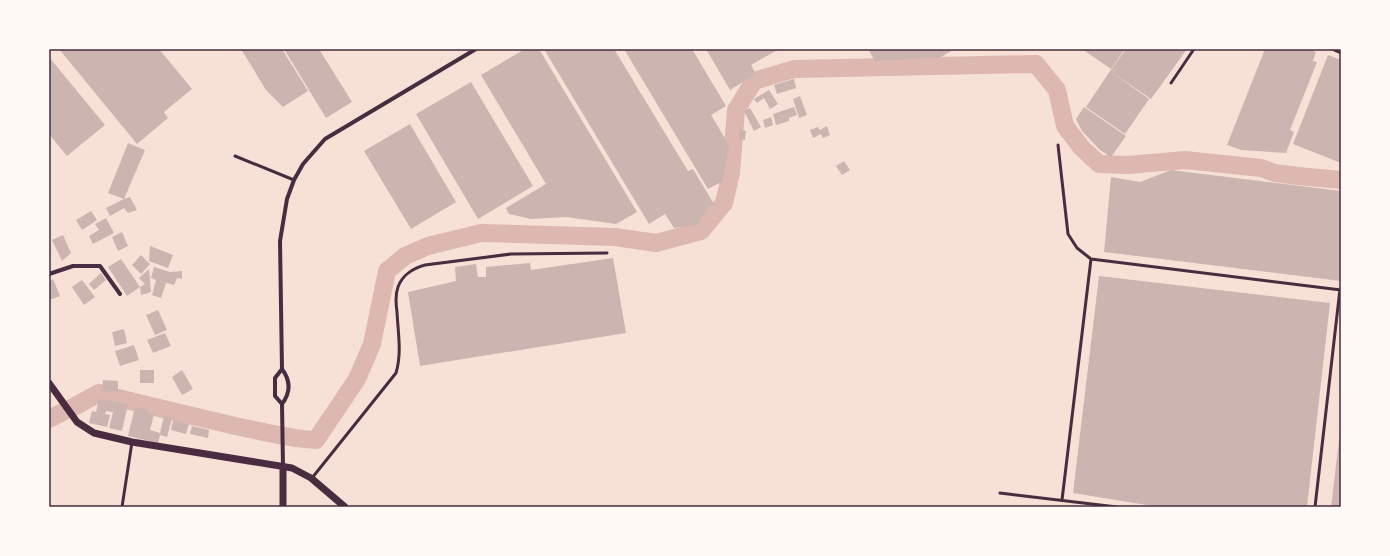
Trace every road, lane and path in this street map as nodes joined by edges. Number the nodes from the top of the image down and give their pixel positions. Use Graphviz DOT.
graph roads {
  1 [pos="476,49"];
  2 [pos="1194,49"];
  3 [pos="1332,49"];
  4 [pos="1341,53"];
  5 [pos="1171,83"];
  6 [pos="1058,145"];
  7 [pos="235,156"];
  8 [pos="294,180"];
  9 [pos="607,253"];
  10 [pos="1092,259"];
  11 [pos="49,274"];
  12 [pos="1340,290"];
  13 [pos="120,294"];
  14 [pos="282,369"];
  15 [pos="49,383"];
  16 [pos="282,404"];
  17 [pos="132,442"];
  18 [pos="283,467"];
  19 [pos="311,478"];
  20 [pos="1000,493"];
  21 [pos="1062,500"];
  22 [pos="122,507"];
  23 [pos="283,507"];
  24 [pos="345,507"];
  25 [pos="1117,507"];
  26 [pos="1315,507"];
  1 -- 8 [label="street"];
  2 -- 5 [label="lane"];
  3 -- 4 [label="lane"];
  6 -- 10 [label="lane"];
  7 -- 8 [label="lane"];
  8 -- 14 [label="street"];
  9 -- 19 [label="lane"];
  10 -- 12 [label="lane"];
  10 -- 21 [label="lane"];
  11 -- 13 [label="street"];
  12 -- 26 [label="lane"];
  14 -- 16 [label="street"];
  14 -- 16 [label="street"];
  15 -- 17 [label="street"];
  16 -- 18 [label="street"];
  17 -- 18 [label="street"];
  17 -- 22 [label="lane"];
  18 -- 19 [label="street"];
  18 -- 23 [label="street"];
  19 -- 24 [label="street"];
  20 -- 21 [label="lane"];
  21 -- 25 [label="lane"];
}
